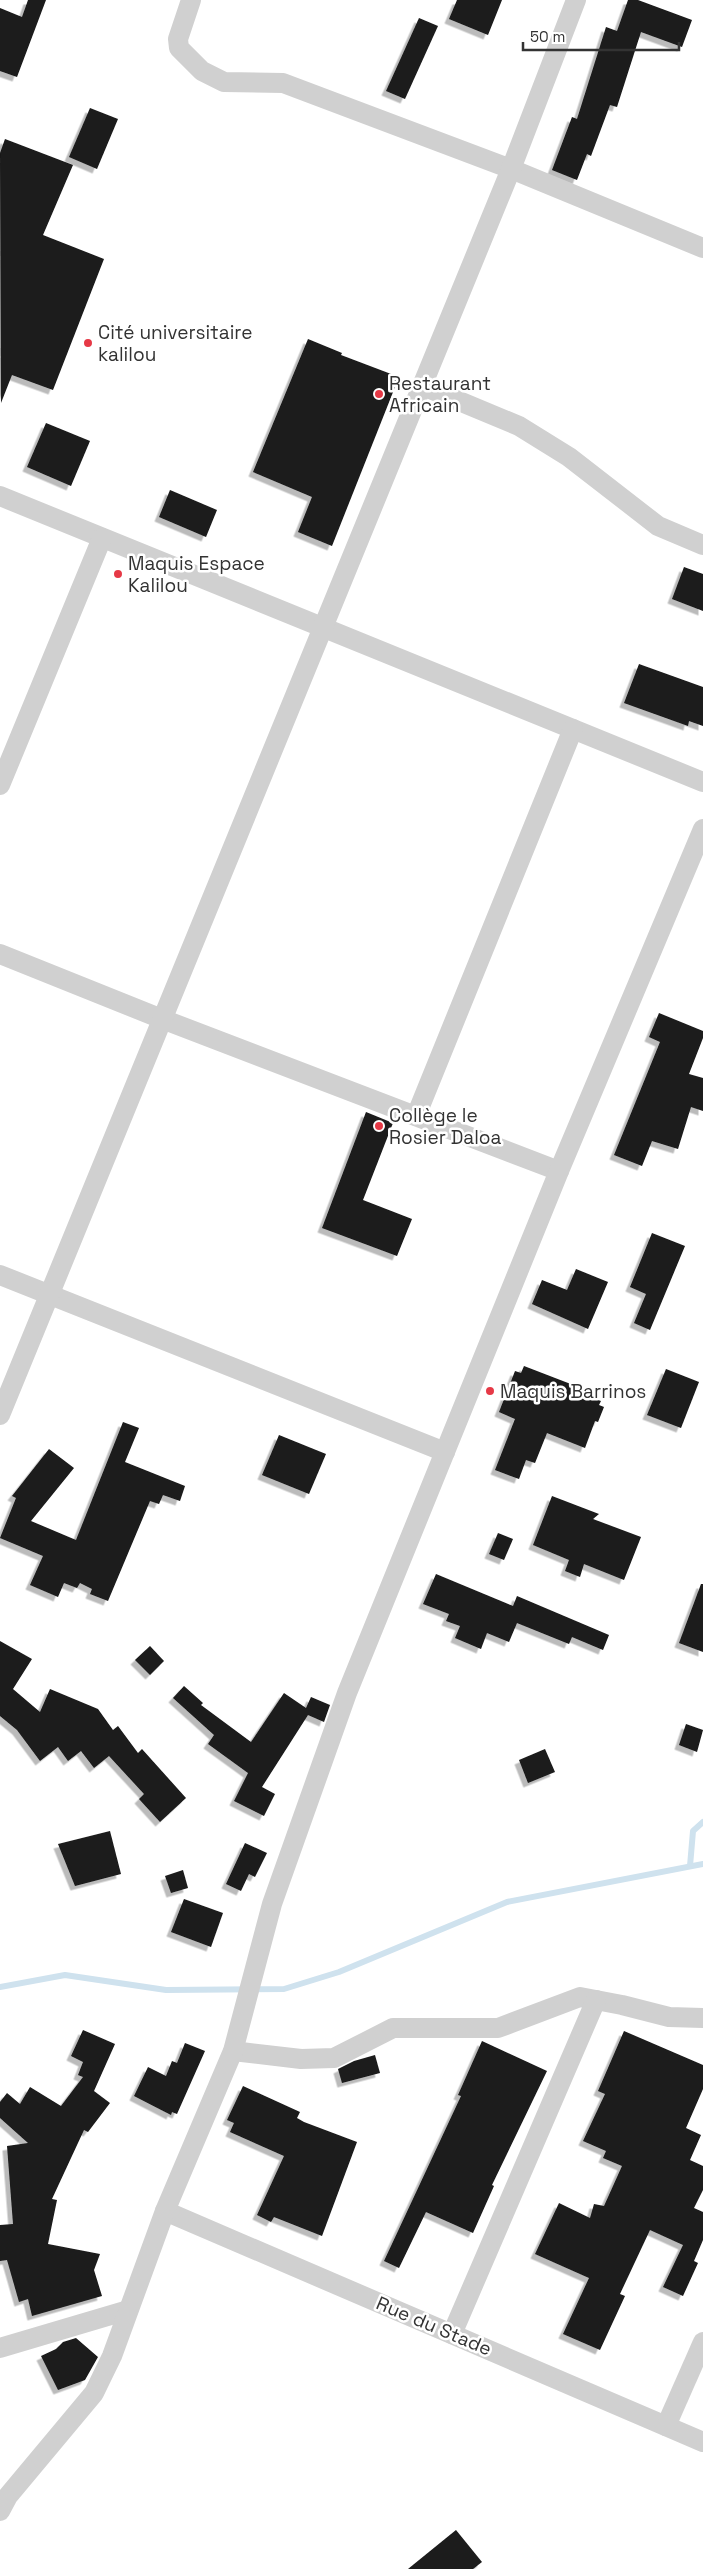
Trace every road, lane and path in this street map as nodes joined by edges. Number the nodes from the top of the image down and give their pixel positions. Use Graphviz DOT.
graph roads {
  1 [pos="191,0"];
  2 [pos="576,0"];
  3 [pos="511,169"];
  4 [pos="703,248"];
  5 [pos="423,386"];
  6 [pos="0,496"];
  7 [pos="102,538"];
  8 [pos="703,545"];
  9 [pos="324,629"];
  10 [pos="573,729"];
  11 [pos="703,782"];
  12 [pos="0,785"];
  13 [pos="703,829"];
  14 [pos="0,954"];
  15 [pos="162,1019"];
  16 [pos="416,1116"];
  17 [pos="559,1171"];
  18 [pos="0,1275"];
  19 [pos="50,1294"];
  20 [pos="0,1415"];
  21 [pos="445,1452"];
  22 [pos="596,2000"];
  23 [pos="703,2018"];
  24 [pos="233,2051"];
  25 [pos="165,2210"];
  26 [pos="128,2310"];
  27 [pos="452,2334"];
  28 [pos="703,2342"];
  29 [pos="0,2348"];
  30 [pos="666,2426"];
  31 [pos="703,2442"];
  32 [pos="0,2511"];
  1 -- 3 [label="street"];
  2 -- 3 [label="street"];
  3 -- 4 [label="street"];
  3 -- 5 [label="street"];
  5 -- 8 [label="street"];
  5 -- 9 [label="street"];
  6 -- 7 [label="street"];
  7 -- 9 [label="street"];
  7 -- 12 [label="street"];
  9 -- 10 [label="street"];
  9 -- 15 [label="street"];
  10 -- 11 [label="street"];
  10 -- 16 [label="street"];
  13 -- 17 [label="street"];
  14 -- 15 [label="street"];
  15 -- 16 [label="street"];
  15 -- 19 [label="street"];
  16 -- 17 [label="street"];
  17 -- 21 [label="street"];
  18 -- 19 [label="street"];
  19 -- 20 [label="street"];
  19 -- 21 [label="street"];
  21 -- 24 [label="street"];
  22 -- 23 [label="street"];
  22 -- 24 [label="street"];
  22 -- 27 [label="street"];
  24 -- 25 [label="street"];
  25 -- 26 [label="street"];
  25 -- 27 [label="street, Rue du Stade"];
  26 -- 29 [label="street"];
  26 -- 32 [label="street"];
  27 -- 30 [label="street, Rue du Stade"];
  28 -- 30 [label="street"];
  30 -- 31 [label="street, Rue du Stade"];
}
